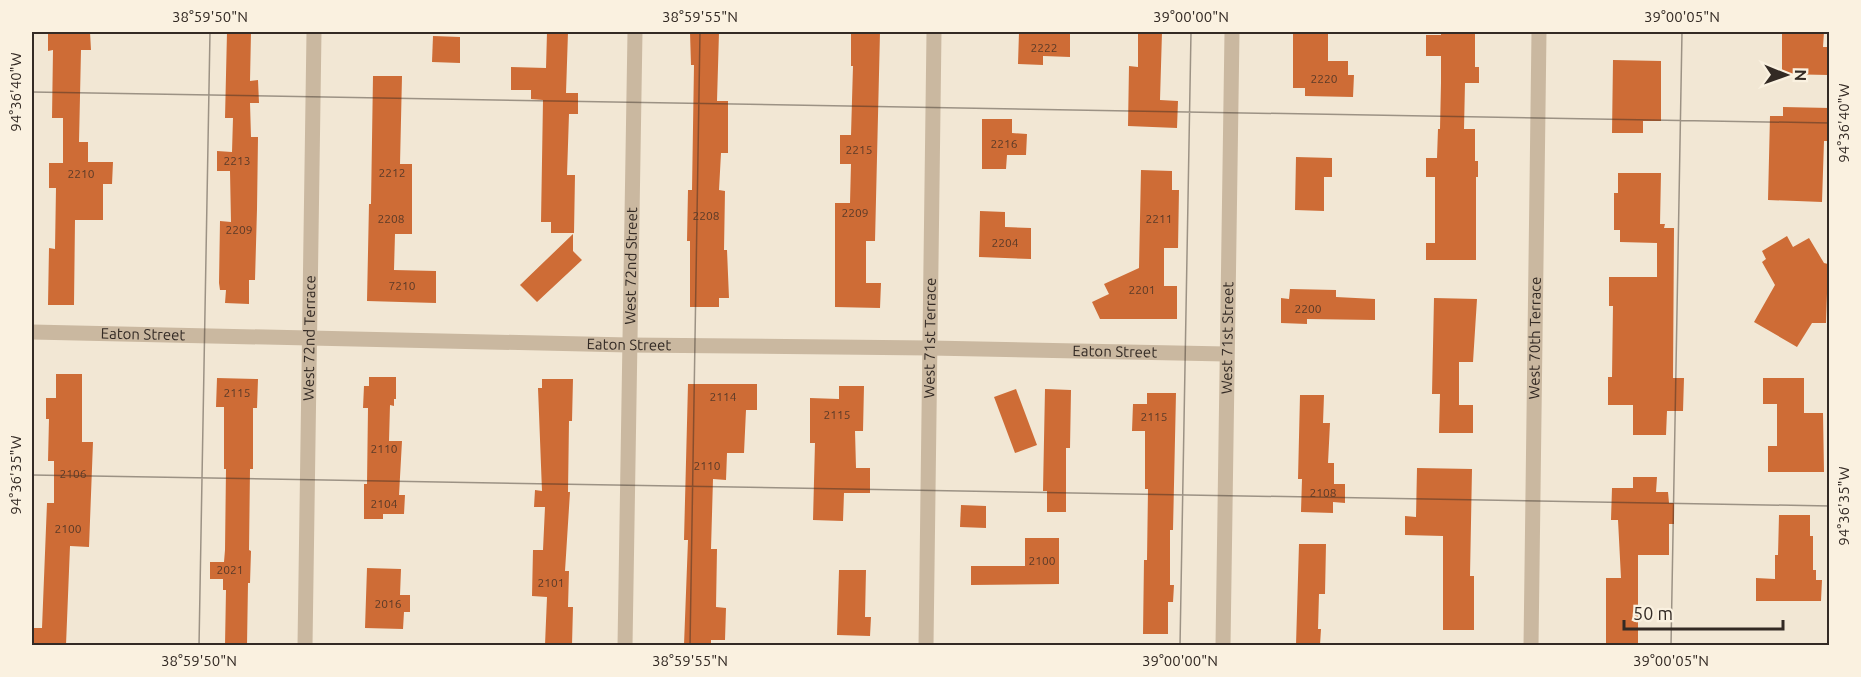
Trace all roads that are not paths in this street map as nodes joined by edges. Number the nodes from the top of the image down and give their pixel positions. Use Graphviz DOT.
graph roads {
  1 [pos="314,32"];
  2 [pos="635,32"];
  3 [pos="934,32"];
  4 [pos="1232,32"];
  5 [pos="1539,32"];
  6 [pos="32,332"];
  7 [pos="309,337"];
  8 [pos="629,345"];
  9 [pos="930,348"];
  10 [pos="1226,354"];
  11 [pos="305,645"];
  12 [pos="625,645"];
  13 [pos="926,645"];
  14 [pos="1223,645"];
  15 [pos="1531,645"];
  1 -- 7 [label="street, West 72nd Terrace"];
  2 -- 8 [label="street, West 72nd Street"];
  3 -- 9 [label="street, West 71st Terrace"];
  4 -- 10 [label="street, West 71st Street"];
  5 -- 15 [label="street, West 70th Terrace"];
  6 -- 7 [label="street, Eaton Street"];
  7 -- 8 [label="street, Eaton Street"];
  7 -- 11 [label="street, West 72nd Terrace"];
  8 -- 9 [label="street, Eaton Street"];
  8 -- 12 [label="street, West 72nd Street"];
  9 -- 10 [label="street, Eaton Street"];
  9 -- 13 [label="street, West 71st Terrace"];
  10 -- 14 [label="street, West 71st Street"];
}
